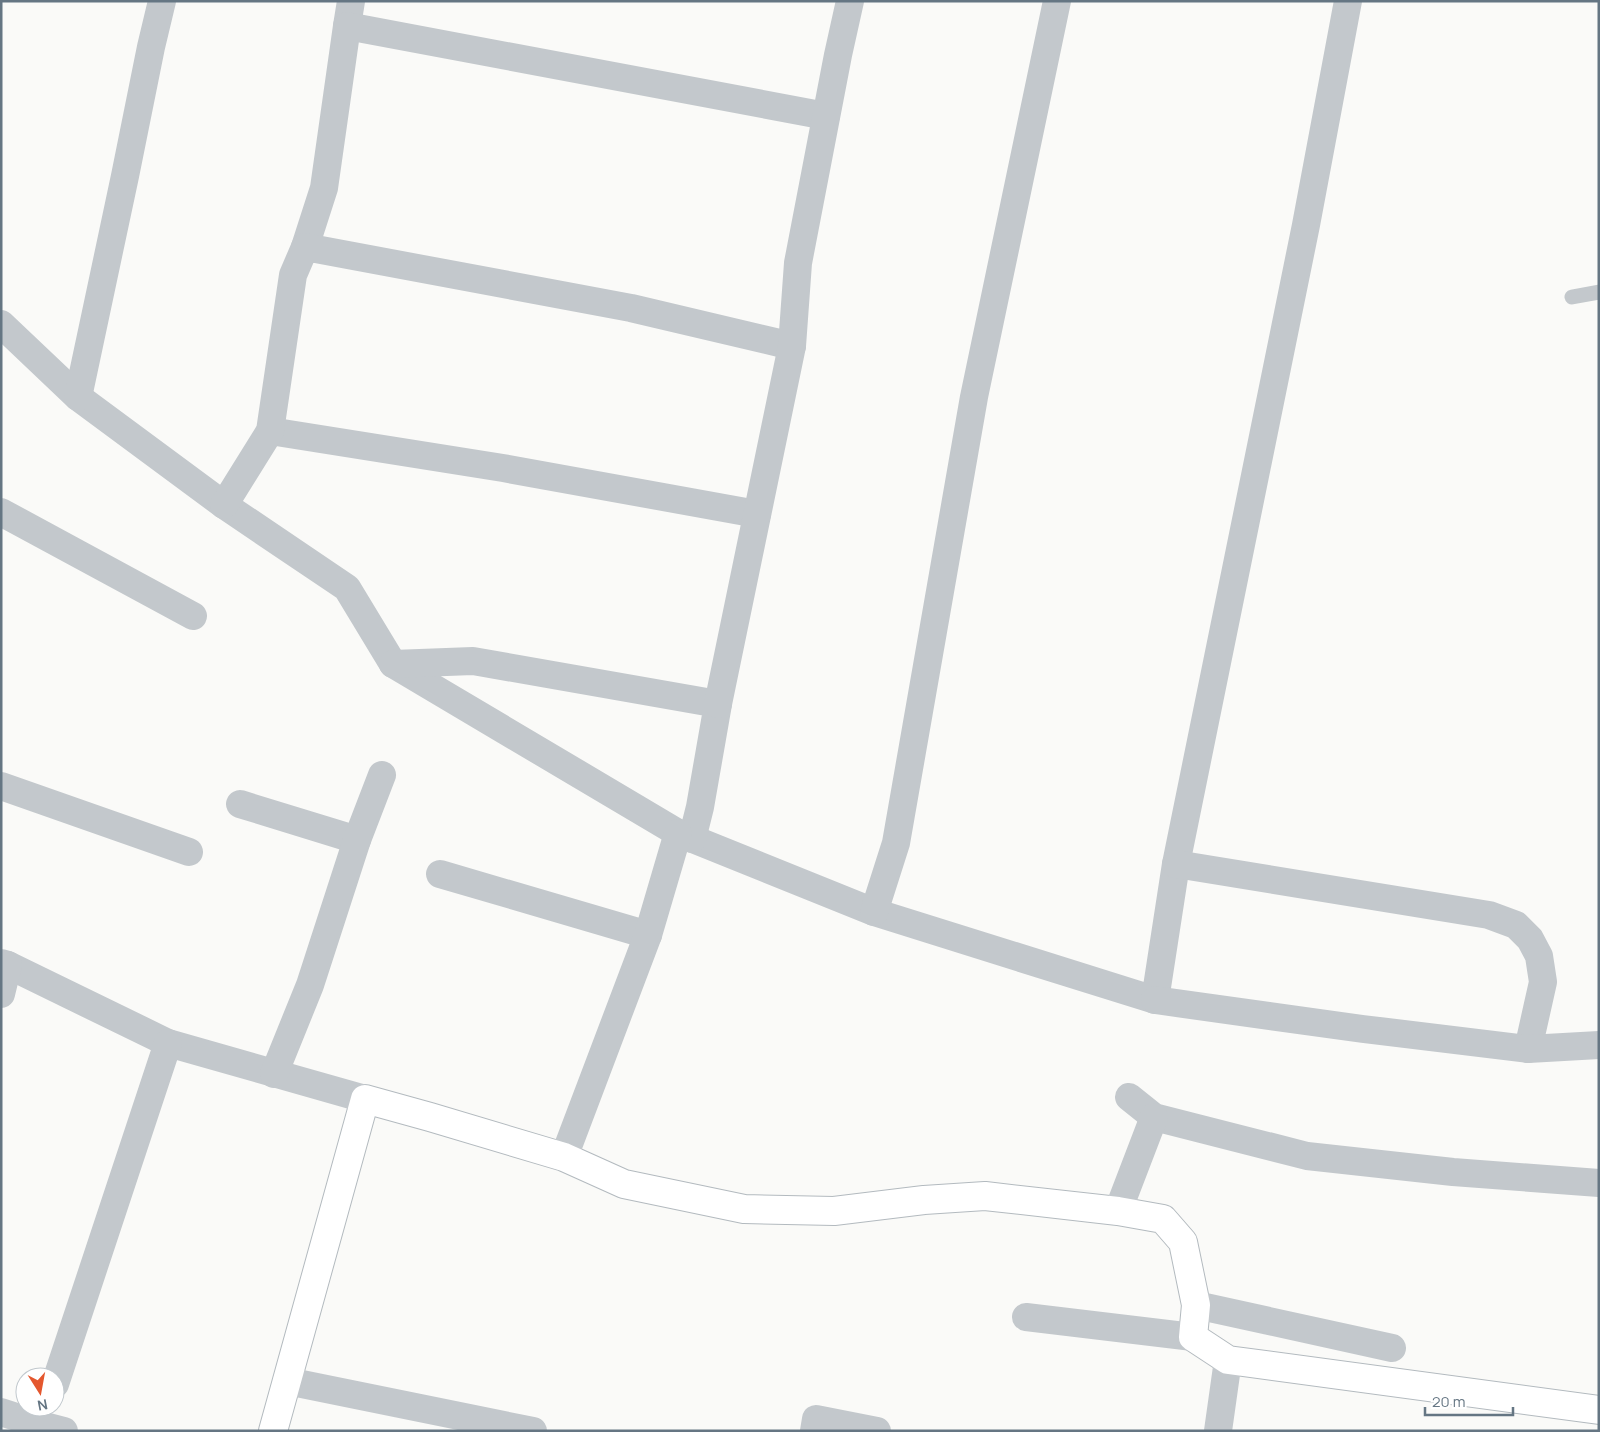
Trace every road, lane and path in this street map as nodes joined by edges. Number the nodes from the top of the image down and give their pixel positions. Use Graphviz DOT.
graph roads {
  1 [pos="162,1"];
  2 [pos="850,1"];
  3 [pos="1057,1"];
  4 [pos="1348,1"];
  5 [pos="349,13"];
  6 [pos="826,116"];
  7 [pos="305,247"];
  8 [pos="1599,292"];
  9 [pos="1572,297"];
  10 [pos="1,324"];
  11 [pos="792,346"];
  12 [pos="78,396"];
  13 [pos="270,431"];
  14 [pos="224,506"];
  15 [pos="1,512"];
  16 [pos="757,514"];
  17 [pos="193,616"];
  18 [pos="393,664"];
  19 [pos="718,704"];
  20 [pos="382,775"];
  21 [pos="1,786"];
  22 [pos="240,804"];
  23 [pos="685,836"];
  24 [pos="357,840"];
  25 [pos="189,852"];
  26 [pos="1176,864"];
  27 [pos="440,874"];
  28 [pos="874,912"];
  29 [pos="648,935"];
  30 [pos="5,964"];
  31 [pos="1,994"];
  32 [pos="1155,1000"];
  33 [pos="168,1043"];
  34 [pos="1599,1045"];
  35 [pos="1528,1049"];
  36 [pos="274,1074"];
  37 [pos="1129,1097"];
  38 [pos="365,1099"];
  39 [pos="1154,1117"];
  40 [pos="564,1157"];
  41 [pos="1599,1184"];
  42 [pos="1118,1211"];
  43 [pos="1196,1304"];
  44 [pos="1026,1317"];
  45 [pos="1194,1337"];
  46 [pos="1392,1348"];
  47 [pos="1228,1360"];
  48 [pos="61,1367"];
  49 [pos="287,1381"];
  50 [pos="1599,1410"];
  51 [pos="1,1412"];
  52 [pos="51,1421"];
  53 [pos="273,1431"];
  54 [pos="533,1431"];
  55 [pos="814,1431"];
  56 [pos="877,1431"];
  57 [pos="1218,1431"];
  1 -- 12 [label="street"];
  2 -- 6 [label="street"];
  3 -- 28 [label="street"];
  4 -- 26 [label="street"];
  5 -- 6 [label="street"];
  5 -- 7 [label="street"];
  6 -- 11 [label="street"];
  7 -- 11 [label="street"];
  7 -- 13 [label="street"];
  8 -- 9 [label="lane"];
  10 -- 12 [label="street"];
  11 -- 16 [label="street"];
  12 -- 14 [label="street"];
  13 -- 14 [label="street"];
  13 -- 16 [label="street"];
  14 -- 18 [label="street"];
  15 -- 17 [label="street"];
  16 -- 19 [label="street"];
  18 -- 19 [label="street"];
  18 -- 23 [label="street"];
  19 -- 23 [label="street"];
  20 -- 24 [label="street"];
  21 -- 25 [label="street"];
  22 -- 24 [label="street"];
  23 -- 28 [label="street"];
  23 -- 29 [label="street"];
  24 -- 36 [label="street"];
  26 -- 32 [label="street"];
  26 -- 35 [label="street"];
  27 -- 29 [label="street"];
  28 -- 32 [label="street"];
  29 -- 40 [label="street"];
  30 -- 31 [label="street"];
  30 -- 33 [label="street"];
  32 -- 35 [label="street"];
  33 -- 36 [label="street"];
  33 -- 48 [label="street"];
  34 -- 35 [label="street"];
  36 -- 38 [label="street"];
  37 -- 39 [label="street"];
  38 -- 40 [label="main road"];
  38 -- 49 [label="main road"];
  39 -- 41 [label="street"];
  39 -- 42 [label="street"];
  40 -- 42 [label="main road"];
  42 -- 43 [label="main road"];
  43 -- 45 [label="main road"];
  43 -- 46 [label="street"];
  44 -- 45 [label="street"];
  45 -- 47 [label="main road"];
  47 -- 50 [label="main road"];
  47 -- 57 [label="street"];
  49 -- 53 [label="main road"];
  49 -- 54 [label="street"];
  51 -- 52 [label="street"];
  55 -- 56 [label="street"];
}
